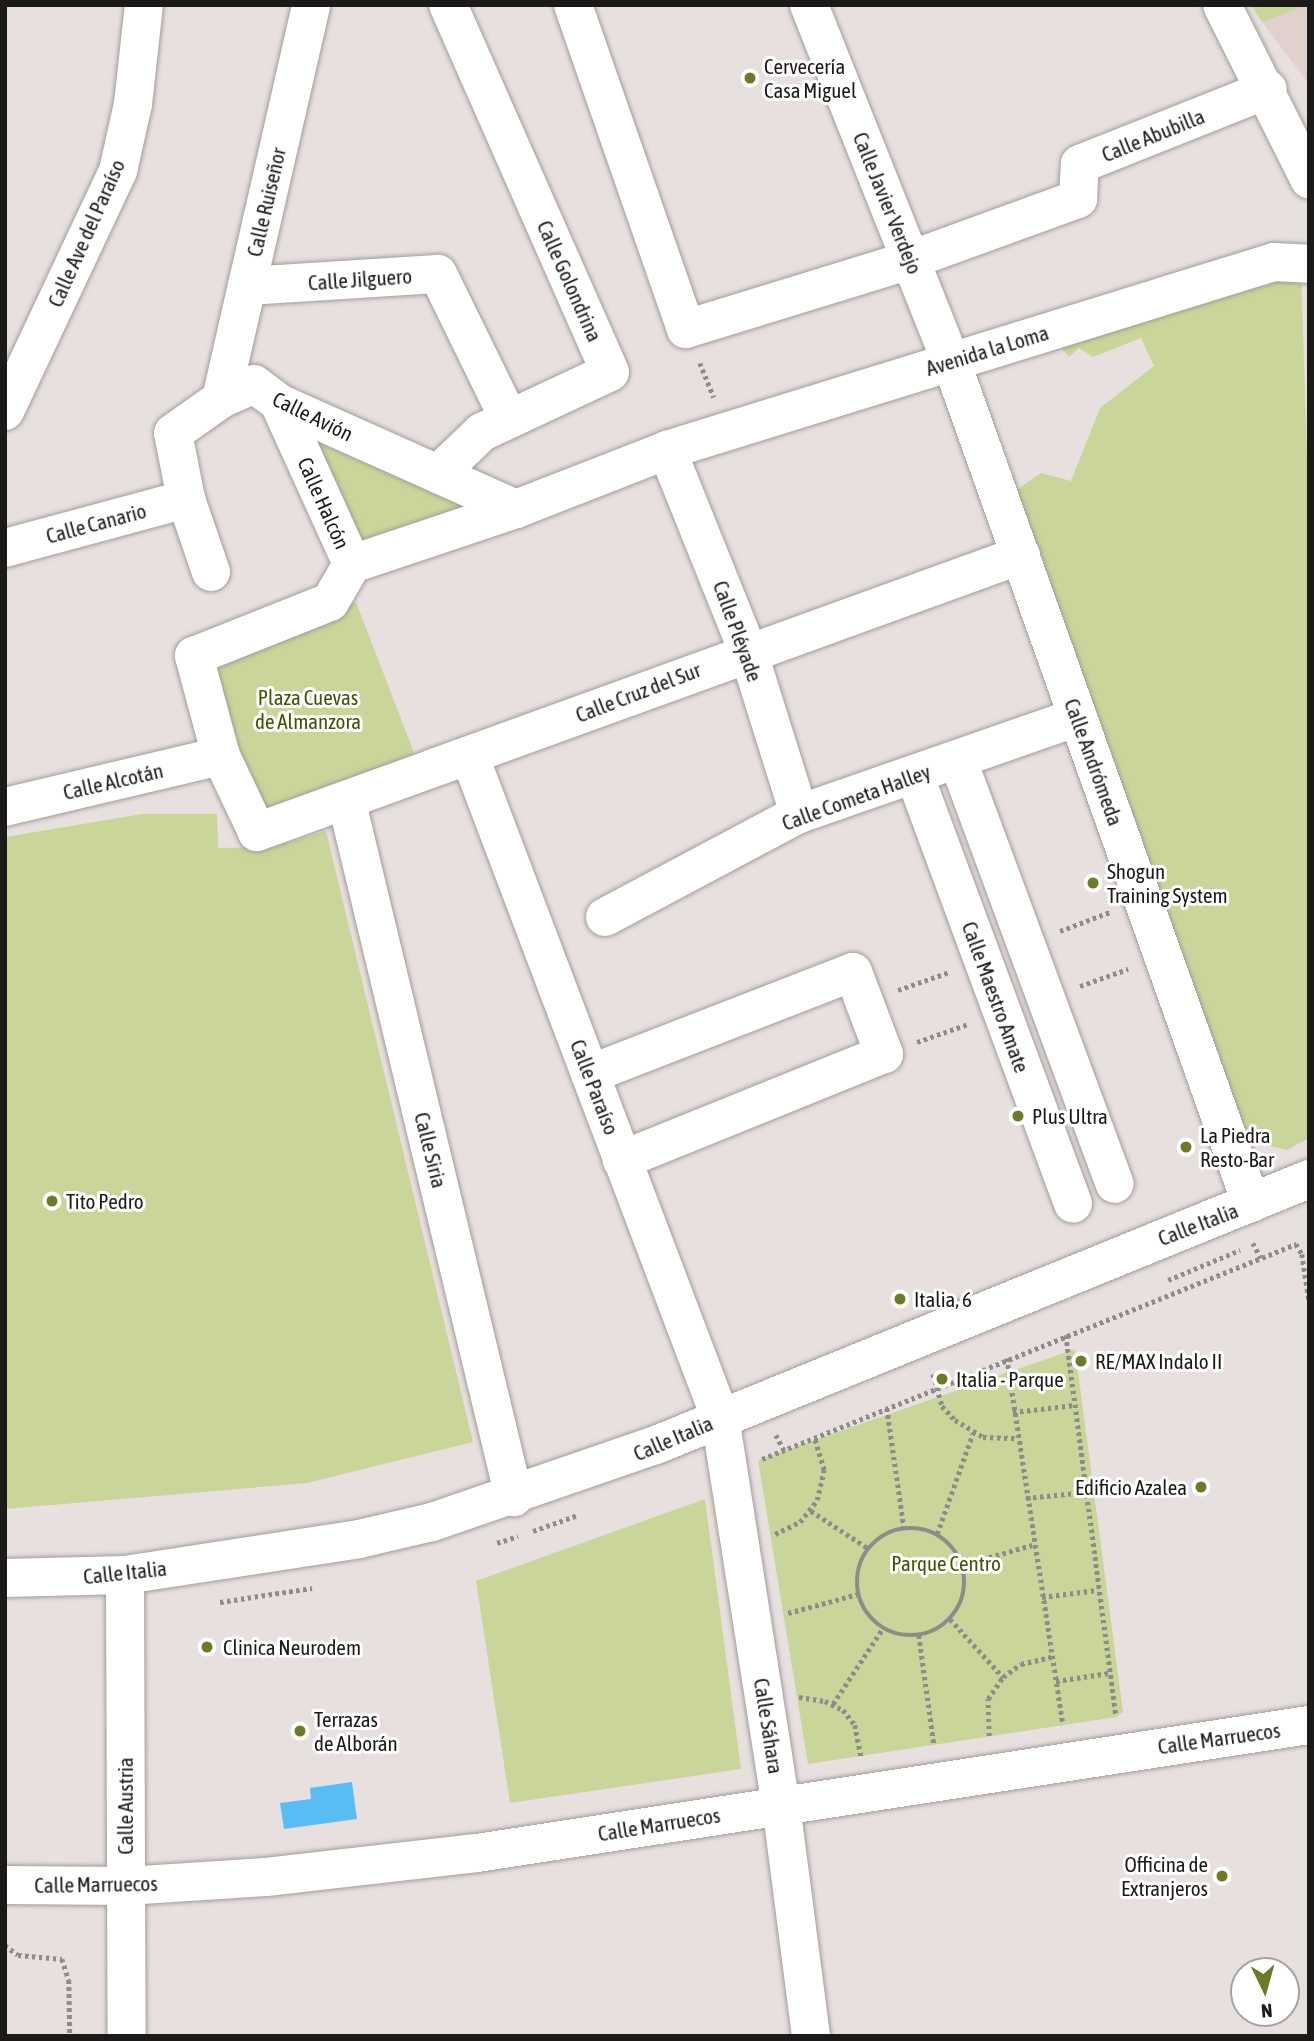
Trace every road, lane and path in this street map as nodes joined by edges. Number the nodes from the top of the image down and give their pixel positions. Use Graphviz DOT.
graph roads {
  1 [pos="144,5"];
  2 [pos="311,5"];
  3 [pos="448,5"];
  4 [pos="573,5"];
  5 [pos="809,5"];
  6 [pos="1222,5"];
  7 [pos="1268,89"];
  8 [pos="1309,179"];
  9 [pos="910,260"];
  10 [pos="1309,264"];
  11 [pos="247,286"];
  12 [pos="686,329"];
  13 [pos="951,361"];
  14 [pos="221,399"];
  15 [pos="279,403"];
  16 [pos="5,411"];
  17 [pos="509,419"];
  18 [pos="728,430"];
  19 [pos="667,450"];
  20 [pos="438,474"];
  21 [pos="187,499"];
  22 [pos="516,509"];
  23 [pos="5,548"];
  24 [pos="1021,555"];
  25 [pos="352,564"];
  26 [pos="211,572"];
  27 [pos="748,651"];
  28 [pos="1078,717"];
  29 [pos="220,755"];
  30 [pos="470,757"];
  31 [pos="963,774"];
  32 [pos="920,790"];
  33 [pos="347,803"];
  34 [pos="5,807"];
  35 [pos="799,814"];
  36 [pos="1115,911"];
  37 [pos="605,917"];
  38 [pos="1026,944"];
  39 [pos="982,960"];
  40 [pos="1135,967"];
  41 [pos="895,992"];
  42 [pos="1046,998"];
  43 [pos="1002,1013"];
  44 [pos="914,1044"];
  45 [pos="590,1074"];
  46 [pos="622,1160"];
  47 [pos="1309,1179"];
  48 [pos="1115,1184"];
  49 [pos="1251,1203"];
  50 [pos="1073,1204"];
  51 [pos="1254,1244"];
  52 [pos="1234,1254"];
  53 [pos="1261,1258"];
  54 [pos="1211,1266"];
  55 [pos="1309,1299"];
  56 [pos="1066,1335"];
  57 [pos="1007,1358"];
  58 [pos="933,1374"];
  59 [pos="935,1388"];
  60 [pos="1075,1405"];
  61 [pos="887,1408"];
  62 [pos="1013,1412"];
  63 [pos="720,1418"];
  64 [pos="973,1433"];
  65 [pos="777,1435"];
  66 [pos="814,1437"];
  67 [pos="1017,1438"];
  68 [pos="784,1450"];
  69 [pos="758,1461"];
  70 [pos="1086,1492"];
  71 [pos="514,1497"];
  72 [pos="1026,1499"];
  73 [pos="811,1511"];
  74 [pos="904,1528"];
  75 [pos="937,1534"];
  76 [pos="767,1535"];
  77 [pos="1032,1545"];
  78 [pos="868,1548"];
  79 [pos="962,1565"];
  80 [pos="125,1576"];
  81 [pos="5,1578"];
  82 [pos="1098,1590"];
  83 [pos="858,1594"];
  84 [pos="1042,1597"];
  85 [pos="777,1616"];
  86 [pos="950,1619"];
  87 [pos="883,1628"];
  88 [pos="919,1635"];
  89 [pos="1052,1657"];
  90 [pos="1109,1674"];
  91 [pos="1003,1677"];
  92 [pos="1056,1681"];
  93 [pos="789,1698"];
  94 [pos="834,1704"];
  95 [pos="1107,1718"];
  96 [pos="1075,1723"];
  97 [pos="1063,1725"];
  98 [pos="1309,1725"];
  99 [pos="1055,1726"];
  100 [pos="999,1734"];
  101 [pos="989,1736"];
  102 [pos="976,1737"];
  103 [pos="944,1743"];
  104 [pos="934,1744"];
  105 [pos="926,1745"];
  106 [pos="871,1754"];
  107 [pos="861,1756"];
  108 [pos="852,1757"];
  109 [pos="781,1805"];
  110 [pos="5,1885"];
  111 [pos="126,1886"];
  112 [pos="5,1945"];
  113 [pos="71,2036"];
  114 [pos="127,2036"];
  115 [pos="811,2036"];
  1 -- 16 [label="street, Calle Ave del Paraíso"];
  2 -- 11 [label="street, Calle Ruiseñor"];
  3 -- 17 [label="street, Calle Golondrina"];
  4 -- 12 [label="street"];
  5 -- 9 [label="street, Calle Javier Verdejo"];
  6 -- 7 [label="street"];
  7 -- 8 [label="street"];
  7 -- 9 [label="street, Calle Abubilla"];
  9 -- 12 [label="street"];
  9 -- 13 [label="street, Calle Javier Verdejo"];
  10 -- 13 [label="street, Avenida la Loma"];
  11 -- 14 [label="street, Calle Ruiseñor"];
  11 -- 17 [label="street, Calle Jilguero"];
  12 -- 18 [label="path"];
  13 -- 18 [label="street, Avenida la Loma"];
  13 -- 24 [label="street, Calle Andrómeda"];
  14 -- 15 [label="street, Calle Avión"];
  14 -- 21 [label="street, Calle Avión"];
  15 -- 20 [label="street, Calle Avión"];
  15 -- 25 [label="street, Calle Halcón"];
  17 -- 20 [label="street, Calle Golondrina"];
  18 -- 19 [label="street, Avenida la Loma"];
  19 -- 22 [label="street"];
  19 -- 27 [label="street, Calle Pléyade"];
  20 -- 22 [label="street, Calle Avión"];
  21 -- 23 [label="street, Calle Canario"];
  21 -- 26 [label="street, Calle Avión"];
  22 -- 25 [label="street"];
  24 -- 27 [label="street, Calle Cruz del Sur"];
  24 -- 28 [label="street, Calle Andrómeda"];
  25 -- 29 [label="street"];
  27 -- 30 [label="street, Calle Cruz del Sur"];
  27 -- 35 [label="street, Calle Pléyade"];
  28 -- 35 [label="street, Calle Cometa Halley"];
  28 -- 49 [label="street, Calle Andrómeda"];
  29 -- 33 [label="street, Calle Cruz del Sur"];
  29 -- 34 [label="street, Calle Alcotán"];
  30 -- 33 [label="street, Calle Cruz del Sur"];
  30 -- 45 [label="street, Calle Paraíso"];
  31 -- 38 [label="street"];
  32 -- 39 [label="street, Calle Maestro Amate"];
  33 -- 71 [label="street, Calle Siria"];
  35 -- 37 [label="street, Calle Cometa Halley"];
  36 -- 38 [label="path"];
  38 -- 39 [label="street"];
  38 -- 42 [label="street"];
  39 -- 41 [label="path"];
  39 -- 43 [label="street, Calle Maestro Amate"];
  40 -- 42 [label="path"];
  42 -- 43 [label="street"];
  42 -- 48 [label="street"];
  43 -- 44 [label="path"];
  43 -- 50 [label="street, Calle Maestro Amate"];
  45 -- 46 [label="street, Calle Paraíso"];
  45 -- 46 [label="street"];
  46 -- 63 [label="street, Calle Paraíso"];
  47 -- 49 [label="street, Calle Italia"];
  49 -- 63 [label="street, Calle Italia"];
  51 -- 53 [label="path"];
  52 -- 54 [label="path"];
  53 -- 55 [label="path"];
  53 -- 56 [label="path"];
  56 -- 57 [label="path"];
  56 -- 60 [label="path"];
  57 -- 59 [label="path"];
  57 -- 62 [label="path"];
  58 -- 59 [label="path"];
  59 -- 61 [label="path"];
  59 -- 64 [label="path"];
  60 -- 62 [label="path"];
  60 -- 70 [label="path"];
  61 -- 66 [label="path"];
  61 -- 74 [label="path"];
  62 -- 67 [label="path"];
  63 -- 71 [label="street, Calle Italia"];
  63 -- 109 [label="street, Calle Sáhara"];
  64 -- 67 [label="path"];
  64 -- 75 [label="path"];
  65 -- 68 [label="path"];
  66 -- 68 [label="path"];
  66 -- 73 [label="path"];
  67 -- 72 [label="path"];
  68 -- 69 [label="path"];
  70 -- 72 [label="path"];
  70 -- 82 [label="path"];
  71 -- 80 [label="street, Calle Italia"];
  72 -- 77 [label="path"];
  73 -- 76 [label="path"];
  73 -- 78 [label="path"];
  74 -- 75 [label="path"];
  74 -- 78 [label="path"];
  75 -- 79 [label="path"];
  77 -- 79 [label="path"];
  77 -- 84 [label="path"];
  78 -- 83 [label="path"];
  79 -- 86 [label="path"];
  80 -- 81 [label="street, Calle Italia"];
  80 -- 111 [label="street, Calle Austria"];
  82 -- 84 [label="path"];
  82 -- 90 [label="path"];
  83 -- 85 [label="path"];
  83 -- 87 [label="path"];
  84 -- 89 [label="path"];
  86 -- 88 [label="path"];
  86 -- 91 [label="path"];
  87 -- 88 [label="path"];
  87 -- 94 [label="path"];
  88 -- 104 [label="path"];
  89 -- 91 [label="path"];
  89 -- 92 [label="path"];
  90 -- 92 [label="path"];
  90 -- 95 [label="path"];
  91 -- 101 [label="path"];
  92 -- 97 [label="path"];
  93 -- 94 [label="path"];
  94 -- 107 [label="path"];
  96 -- 97 [label="path"];
  97 -- 99 [label="path"];
  98 -- 109 [label="street, Calle Marruecos"];
  100 -- 101 [label="path"];
  101 -- 102 [label="path"];
  103 -- 104 [label="path"];
  104 -- 105 [label="path"];
  106 -- 107 [label="path"];
  107 -- 108 [label="path"];
  109 -- 111 [label="street, Calle Marruecos"];
  109 -- 115 [label="street, Calle Sáhara"];
  110 -- 111 [label="street, Calle Marruecos"];
  111 -- 114 [label="street, Calle Austria"];
  112 -- 113 [label="path"];
}
